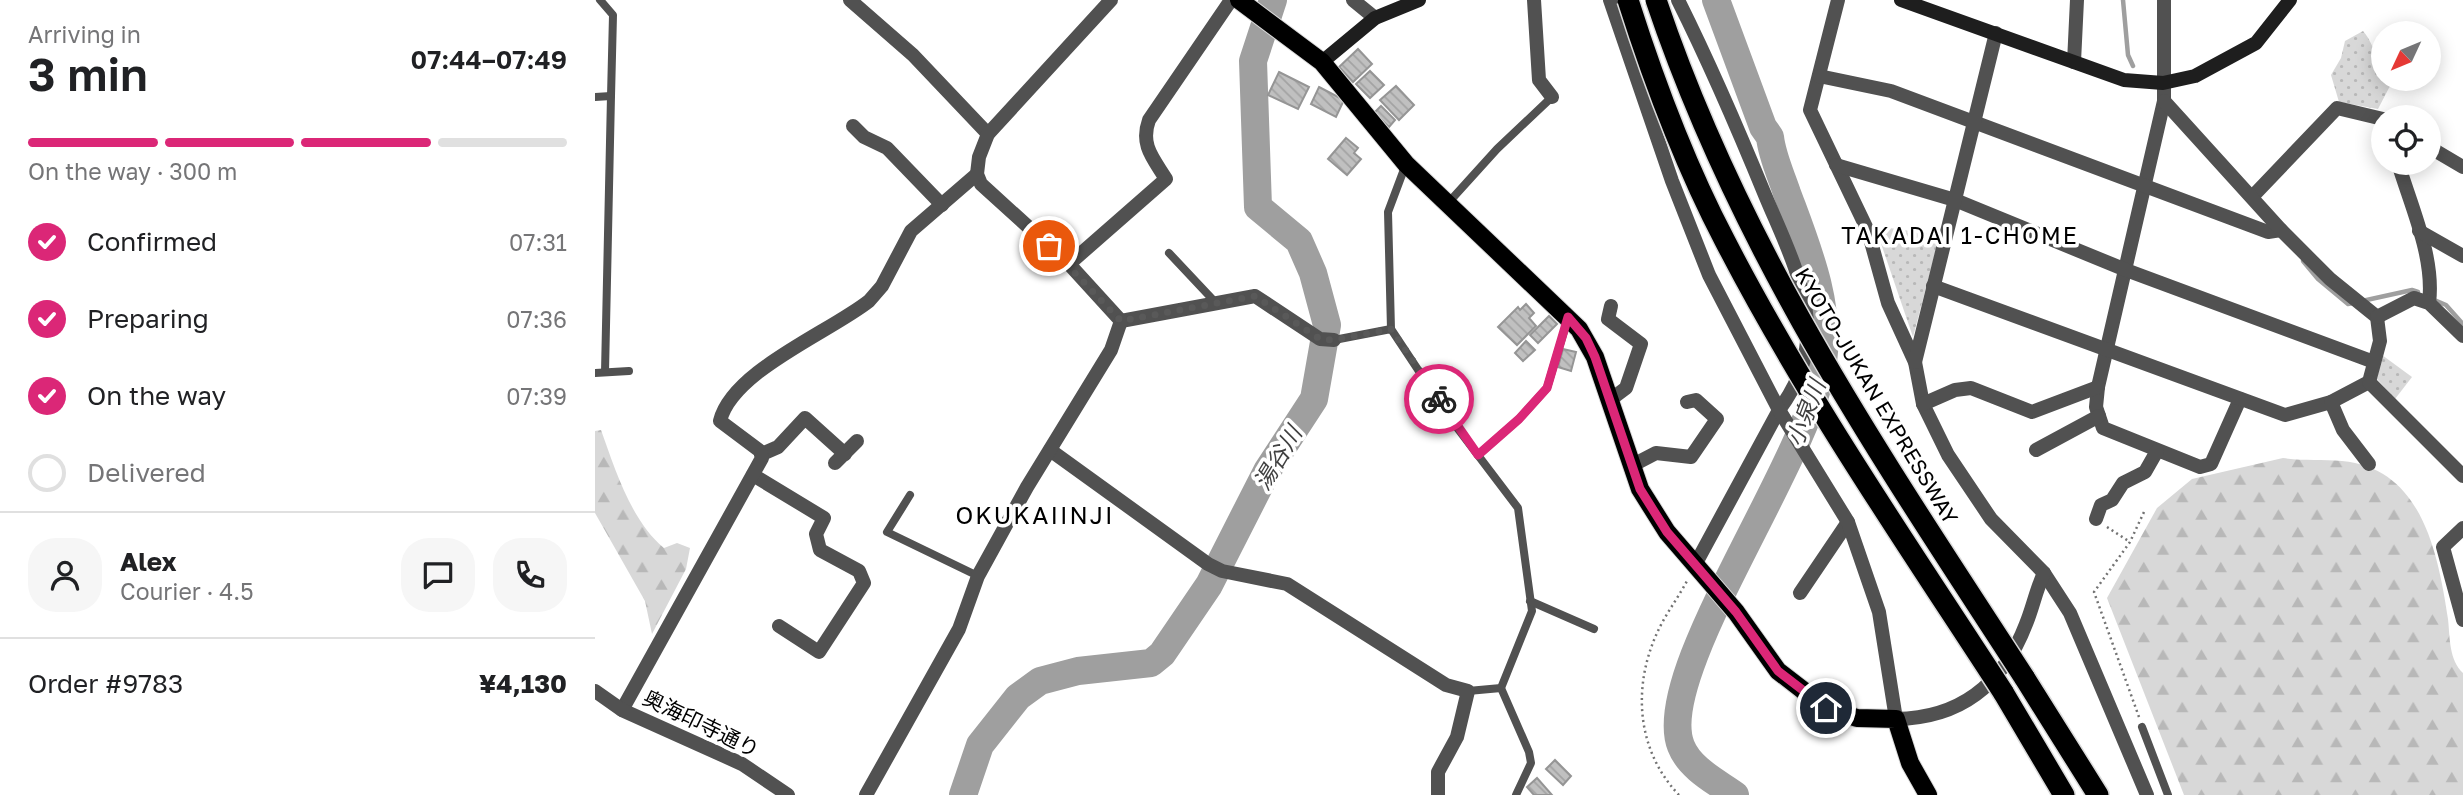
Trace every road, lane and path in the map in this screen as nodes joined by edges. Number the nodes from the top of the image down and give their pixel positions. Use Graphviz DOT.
graph roads {
  1 [pos="600,0"];
  2 [pos="850,0"];
  3 [pos="1111,0"];
  4 [pos="1231,0"];
  5 [pos="1238,0"];
  6 [pos="1353,0"];
  7 [pos="1419,0"];
  8 [pos="1534,0"];
  9 [pos="1610,0"];
  10 [pos="1628,0"];
  11 [pos="1655,0"];
  12 [pos="1678,0"];
  13 [pos="1838,0"];
  14 [pos="1901,0"];
  15 [pos="2077,0"];
  16 [pos="2164,0"];
  17 [pos="2286,2"];
  18 [pos="1375,18"];
  19 [pos="1996,33"];
  20 [pos="1322,62"];
  21 [pos="2074,62"];
  22 [pos="1819,76"];
  23 [pos="2163,83"];
  24 [pos="611,96"];
  25 [pos="595,97"];
  26 [pos="1552,97"];
  27 [pos="2164,101"];
  28 [pos="2371,117"];
  29 [pos="1974,122"];
  30 [pos="853,126"];
  31 [pos="988,134"];
  32 [pos="2441,154"];
  33 [pos="1406,164"];
  34 [pos="1836,165"];
  35 [pos="2463,167"];
  36 [pos="977,174"];
  37 [pos="2402,175"];
  38 [pos="2145,186"];
  39 [pos="2253,196"];
  40 [pos="1955,200"];
  41 [pos="1448,202"];
  42 [pos="942,205"];
  43 [pos="2281,230"];
  44 [pos="2419,231"];
  45 [pos="1169,253"];
  46 [pos="2463,256"];
  47 [pos="1069,264"];
  48 [pos="2126,270"];
  49 [pos="595,284"];
  50 [pos="605,285"];
  51 [pos="1933,286"];
  52 [pos="2429,299"];
  53 [pos="1216,303"];
  54 [pos="1611,306"];
  55 [pos="1568,317"];
  56 [pos="2377,317"];
  57 [pos="1121,321"];
  58 [pos="1391,329"];
  59 [pos="2463,336"];
  60 [pos="1327,340"];
  61 [pos="2106,349"];
  62 [pos="1915,362"];
  63 [pos="2374,362"];
  64 [pos="629,371"];
  65 [pos="605,372"];
  66 [pos="595,373"];
  67 [pos="2369,382"];
  68 [pos="2098,387"];
  69 [pos="2240,399"];
  70 [pos="1609,400"];
  71 [pos="1687,402"];
  72 [pos="2331,402"];
  73 [pos="1923,404"];
  74 [pos="1781,413"];
  75 [pos="2099,416"];
  76 [pos="857,441"];
  77 [pos="1050,450"];
  78 [pos="2036,450"];
  79 [pos="2157,450"];
  80 [pos="762,454"];
  81 [pos="1478,455"];
  82 [pos="2369,464"];
  83 [pos="1631,466"];
  84 [pos="753,475"];
  85 [pos="2463,476"];
  86 [pos="910,495"];
  87 [pos="2144,512"];
  88 [pos="2096,519"];
  89 [pos="1847,522"];
  90 [pos="2463,528"];
  91 [pos="2130,542"];
  92 [pos="1696,567"];
  93 [pos="2043,573"];
  94 [pos="978,576"];
  95 [pos="1800,593"];
  96 [pos="1530,601"];
  97 [pos="2463,620"];
  98 [pos="779,626"];
  99 [pos="1594,629"];
  100 [pos="1501,688"];
  101 [pos="595,691"];
  102 [pos="1468,691"];
  103 [pos="622,710"];
  104 [pos="1896,719"];
  105 [pos="2142,727"];
  106 [pos="788,795"];
  107 [pos="866,795"];
  108 [pos="1438,795"];
  109 [pos="1516,795"];
  110 [pos="1679,795"];
  111 [pos="1928,795"];
  112 [pos="2064,795"];
  113 [pos="2098,795"];
  114 [pos="2147,795"];
  115 [pos="2168,795"];
  1 -- 24 [label="lane"];
  2 -- 31 [label="street"];
  3 -- 31 [label="street"];
  4 -- 47 [label="street"];
  5 -- 20 [label="main road"];
  6 -- 18 [label="street"];
  7 -- 18 [label="main road"];
  8 -- 26 [label="street"];
  9 -- 74 [label="street"];
  10 -- 112 [label="highway, bridge"];
  11 -- 113 [label="highway, KYOTO-JUKAN EXPRESSWAY, bridge"];
  12 -- 74 [label="street"];
  13 -- 22 [label="street"];
  14 -- 19 [label="main road"];
  15 -- 21 [label="street"];
  16 -- 23 [label="street"];
  17 -- 23 [label="main road"];
  18 -- 20 [label="main road"];
  19 -- 21 [label="main road"];
  19 -- 29 [label="street"];
  20 -- 33 [label="main road"];
  21 -- 23 [label="main road"];
  22 -- 29 [label="street"];
  22 -- 34 [label="street"];
  23 -- 27 [label="street"];
  24 -- 25 [label="lane"];
  24 -- 50 [label="lane"];
  26 -- 41 [label="lane"];
  27 -- 38 [label="street"];
  27 -- 39 [label="street"];
  28 -- 39 [label="street"];
  29 -- 38 [label="street"];
  29 -- 40 [label="street"];
  30 -- 42 [label="street"];
  31 -- 36 [label="street"];
  32 -- 35 [label="street"];
  33 -- 41 [label="main road"];
  33 -- 58 [label="lane"];
  34 -- 40 [label="street"];
  34 -- 62 [label="street"];
  36 -- 42 [label="street"];
  36 -- 47 [label="street"];
  37 -- 44 [label="street"];
  38 -- 43 [label="street"];
  38 -- 48 [label="street"];
  39 -- 43 [label="street"];
  40 -- 48 [label="street"];
  40 -- 51 [label="street"];
  41 -- 55 [label="main road"];
  42 -- 80 [label="street"];
  43 -- 56 [label="street"];
  44 -- 46 [label="street"];
  44 -- 52 [label="street"];
  45 -- 53 [label="lane"];
  47 -- 57 [label="street"];
  48 -- 61 [label="street"];
  48 -- 63 [label="street"];
  49 -- 50 [label="lane"];
  50 -- 65 [label="lane"];
  51 -- 61 [label="street"];
  51 -- 62 [label="street"];
  52 -- 56 [label="street"];
  52 -- 59 [label="street"];
  53 -- 57 [label="street"];
  53 -- 60 [label="street"];
  54 -- 70 [label="street"];
  55 -- 70 [label="main road"];
  55 -- 81 [label="lane"];
  56 -- 63 [label="street"];
  57 -- 77 [label="street"];
  58 -- 60 [label="lane"];
  58 -- 81 [label="lane"];
  61 -- 68 [label="street"];
  61 -- 69 [label="street"];
  62 -- 73 [label="street"];
  63 -- 67 [label="street"];
  64 -- 65 [label="lane"];
  65 -- 66 [label="lane"];
  67 -- 72 [label="street"];
  67 -- 85 [label="street"];
  68 -- 73 [label="street"];
  68 -- 75 [label="street"];
  69 -- 72 [label="street"];
  69 -- 79 [label="street"];
  70 -- 83 [label="main road"];
  71 -- 83 [label="street"];
  72 -- 82 [label="street"];
  73 -- 93 [label="street"];
  74 -- 89 [label="street"];
  74 -- 92 [label="street"];
  75 -- 78 [label="street"];
  75 -- 79 [label="street"];
  76 -- 80 [label="street"];
  77 -- 94 [label="street"];
  77 -- 102 [label="street"];
  79 -- 88 [label="street"];
  80 -- 84 [label="street"];
  81 -- 96 [label="lane"];
  83 -- 92 [label="main road"];
  84 -- 98 [label="street"];
  84 -- 103 [label="street"];
  86 -- 94 [label="lane"];
  87 -- 91 [label="path"];
  88 -- 91 [label="path"];
  89 -- 95 [label="street"];
  89 -- 104 [label="street"];
  90 -- 97 [label="street"];
  91 -- 105 [label="path"];
  92 -- 104 [label="main road"];
  92 -- 110 [label="path"];
  93 -- 104 [label="street"];
  93 -- 114 [label="street"];
  94 -- 107 [label="street"];
  96 -- 99 [label="lane"];
  96 -- 100 [label="lane"];
  100 -- 102 [label="lane"];
  100 -- 109 [label="lane"];
  101 -- 103 [label="street, 奥海印寺通り"];
  102 -- 108 [label="street"];
  103 -- 106 [label="street, 奥海印寺通り"];
  104 -- 111 [label="main road"];
  105 -- 115 [label="lane"];
}
